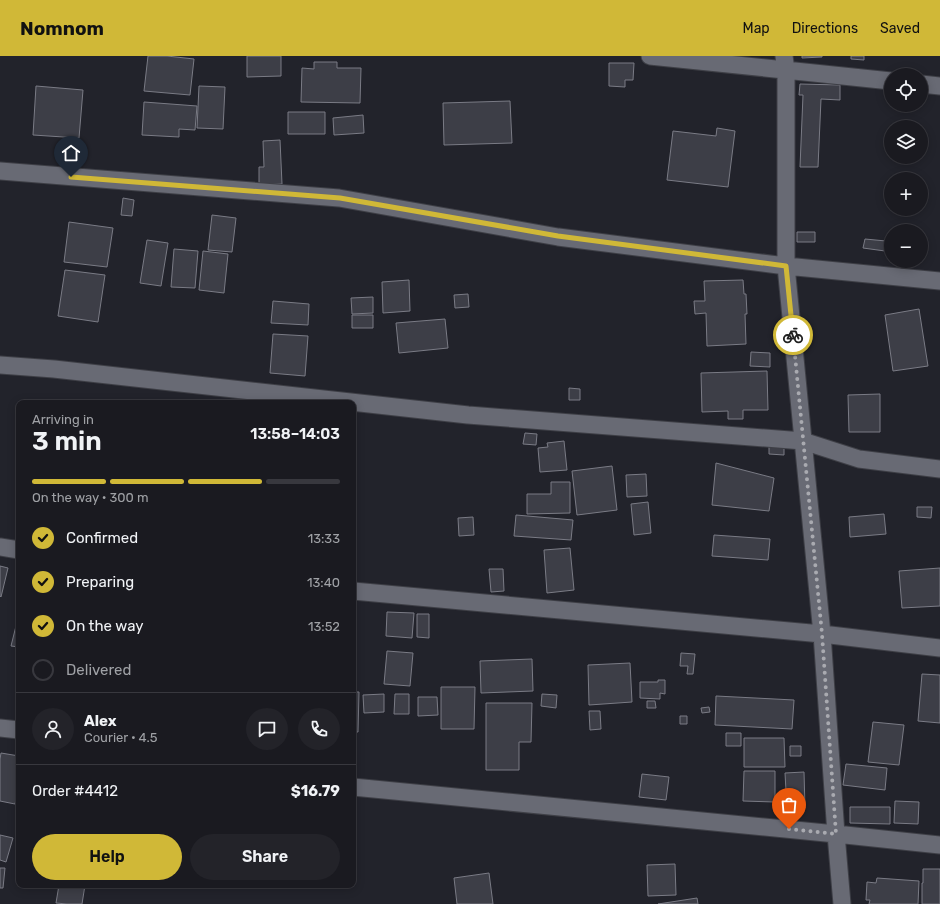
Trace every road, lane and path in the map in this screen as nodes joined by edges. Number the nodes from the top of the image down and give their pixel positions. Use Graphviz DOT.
graph roads {
  1 [pos="650,56"];
  2 [pos="785,63"];
  3 [pos="884,80"];
  4 [pos="928,85"];
  5 [pos="940,86"];
  6 [pos="0,170"];
  7 [pos="786,266"];
  8 [pos="940,281"];
  9 [pos="0,365"];
  10 [pos="333,400"];
  11 [pos="356,403"];
  12 [pos="803,441"];
  13 [pos="940,469"];
  14 [pos="0,547"];
  15 [pos="16,550"];
  16 [pos="356,591"];
  17 [pos="822,634"];
  18 [pos="940,648"];
  19 [pos="0,728"];
  20 [pos="16,730"];
  21 [pos="356,787"];
  22 [pos="836,834"];
  23 [pos="940,845"];
  24 [pos="842,904"];
  1 -- 2 [label="street"];
  2 -- 3 [label="street"];
  2 -- 7 [label="street"];
  4 -- 5 [label="street"];
  6 -- 7 [label="street"];
  7 -- 8 [label="street"];
  7 -- 12 [label="street"];
  9 -- 10 [label="street"];
  11 -- 12 [label="street"];
  12 -- 13 [label="street"];
  12 -- 17 [label="street"];
  14 -- 15 [label="street"];
  16 -- 17 [label="street"];
  17 -- 18 [label="street"];
  17 -- 22 [label="street"];
  19 -- 20 [label="street"];
  21 -- 22 [label="street"];
  22 -- 23 [label="street"];
  22 -- 24 [label="street"];
}
